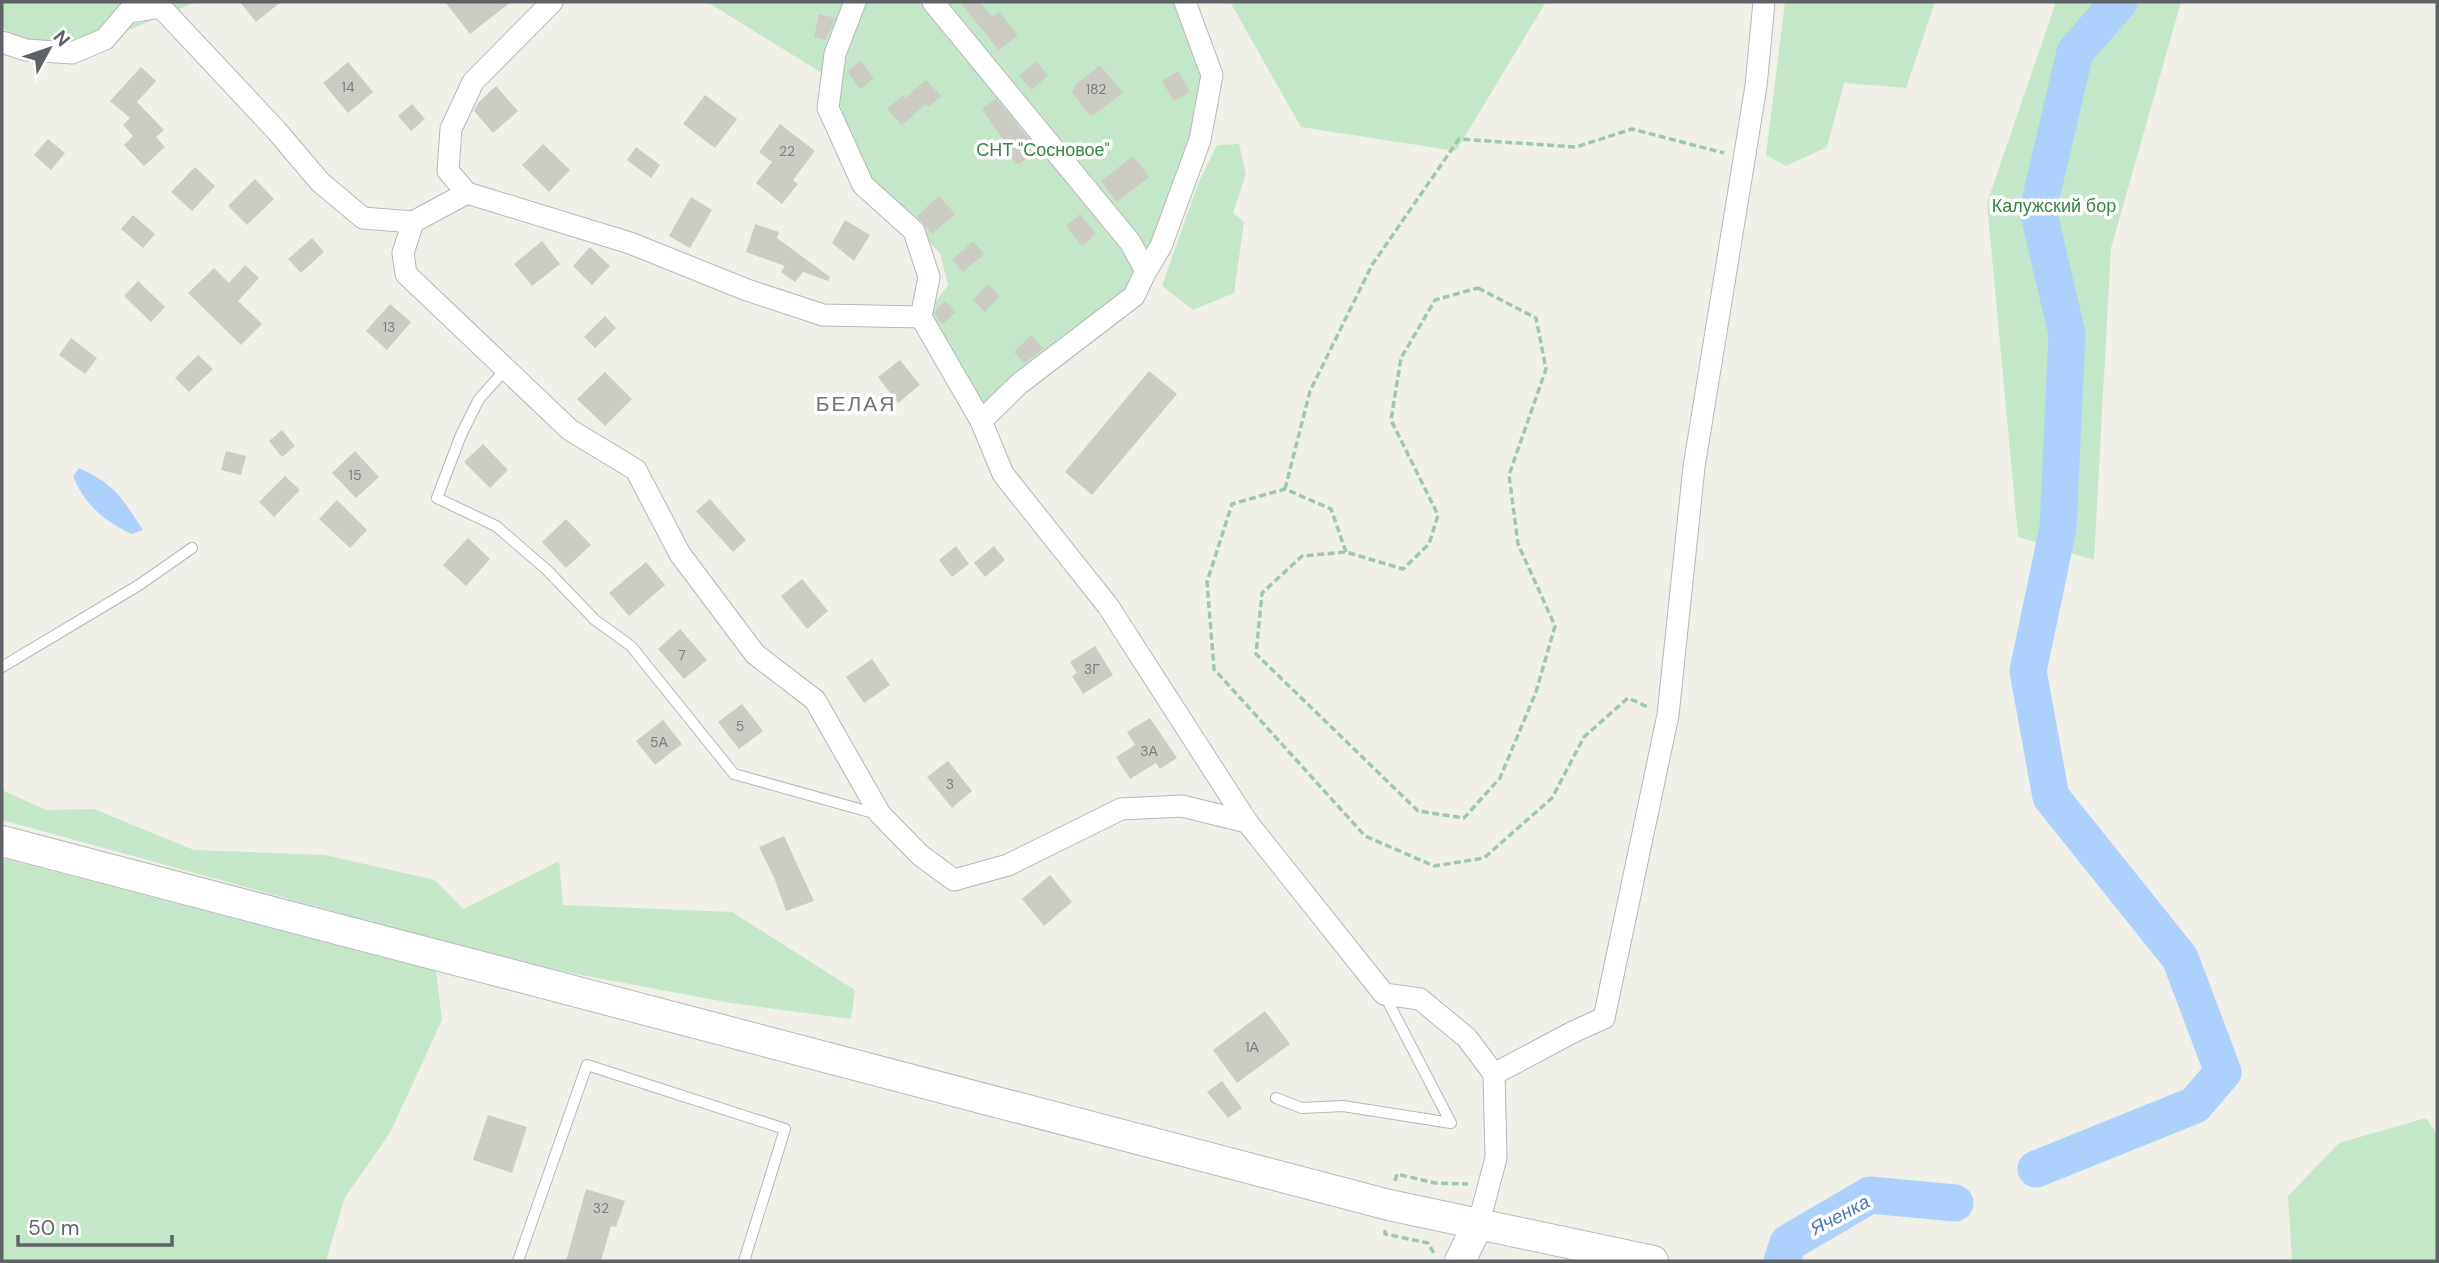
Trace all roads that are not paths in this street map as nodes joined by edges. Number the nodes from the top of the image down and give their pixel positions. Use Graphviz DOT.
graph roads {
  1 [pos="552,2"];
  2 [pos="855,2"];
  3 [pos="933,2"];
  4 [pos="1185,2"];
  5 [pos="1764,2"];
  6 [pos="159,4"];
  7 [pos="2,42"];
  8 [pos="467,194"];
  9 [pos="413,222"];
  10 [pos="1146,271"];
  11 [pos="921,317"];
  12 [pos="506,369"];
  13 [pos="981,421"];
  14 [pos="192,548"];
  15 [pos="2,667"];
  16 [pos="880,814"];
  17 [pos="1247,822"];
  18 [pos="2,841"];
  19 [pos="1384,994"];
  20 [pos="1494,1074"];
  21 [pos="1276,1098"];
  22 [pos="1479,1222"];
  23 [pos="517,1261"];
  24 [pos="744,1261"];
  25 [pos="1460,1261"];
  26 [pos="1653,1261"];
  1 -- 8 [label="street"];
  2 -- 11 [label="street"];
  3 -- 10 [label="street"];
  4 -- 10 [label="street"];
  5 -- 20 [label="street"];
  6 -- 7 [label="street"];
  6 -- 9 [label="street"];
  8 -- 9 [label="street"];
  8 -- 11 [label="street"];
  9 -- 12 [label="street"];
  10 -- 13 [label="street"];
  11 -- 13 [label="street"];
  12 -- 16 [label="street"];
  12 -- 16 [label="lane"];
  13 -- 17 [label="street"];
  14 -- 15 [label="lane"];
  16 -- 17 [label="street"];
  17 -- 19 [label="street"];
  18 -- 22 [label="main road"];
  19 -- 20 [label="street"];
  19 -- 21 [label="lane"];
  20 -- 22 [label="street"];
  22 -- 25 [label="main road"];
  22 -- 26 [label="main road"];
  23 -- 24 [label="lane"];
}
